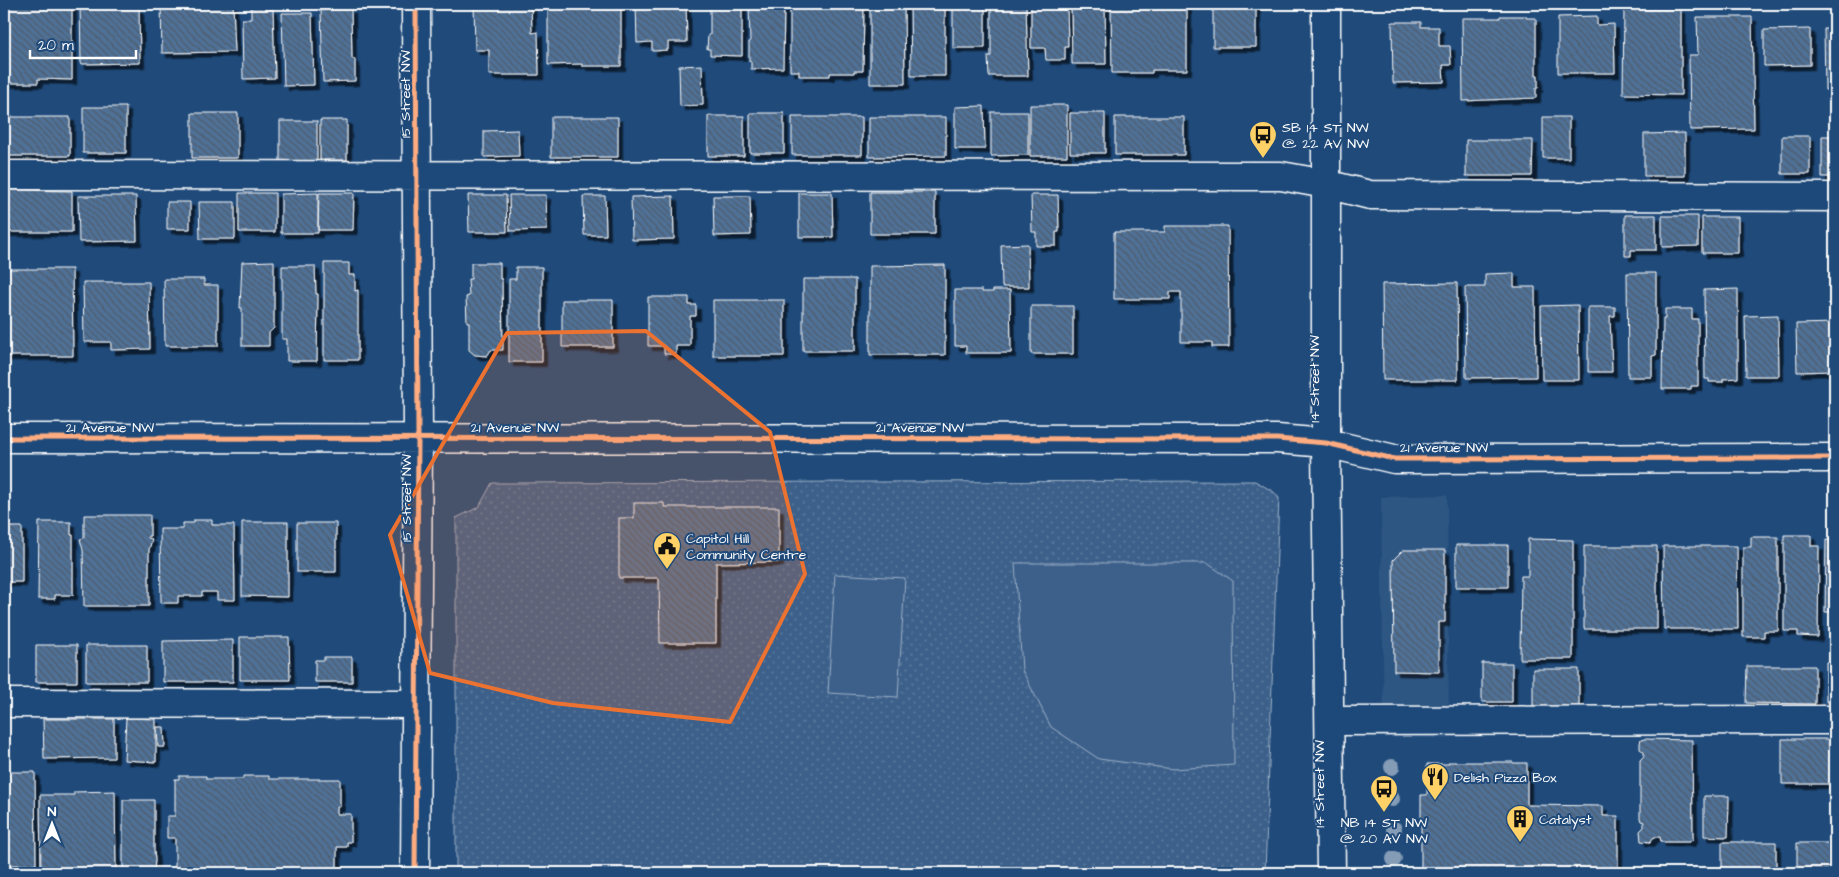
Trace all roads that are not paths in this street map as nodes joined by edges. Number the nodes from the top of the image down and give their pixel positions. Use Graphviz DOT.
graph roads {
  1 [pos="416,4"];
  2 [pos="1326,4"];
  3 [pos="4,175"];
  4 [pos="416,176"];
  5 [pos="1326,184"];
  6 [pos="1835,197"];
  7 [pos="4,438"];
  8 [pos="418,438"];
  9 [pos="1326,443"];
  10 [pos="1835,458"];
  11 [pos="4,703"];
  12 [pos="416,704"];
  13 [pos="1835,720"];
  14 [pos="1330,721"];
  15 [pos="415,873"];
  16 [pos="1331,873"];
  1 -- 4 [label="street, 15 Street NW"];
  2 -- 5 [label="street, 14 Street NW"];
  3 -- 4 [label="street"];
  4 -- 5 [label="street"];
  4 -- 8 [label="street, 15 Street NW"];
  5 -- 6 [label="street"];
  5 -- 9 [label="street, 14 Street NW"];
  7 -- 8 [label="street, 21 Avenue NW"];
  8 -- 9 [label="street, 21 Avenue NW"];
  8 -- 12 [label="street, 15 Street NW"];
  9 -- 10 [label="street, 21 Avenue NW"];
  9 -- 14 [label="street, 14 Street NW"];
  11 -- 12 [label="street"];
  12 -- 15 [label="street, 15 Street NW"];
  13 -- 14 [label="street"];
  14 -- 16 [label="street, 14 Street NW"];
}
